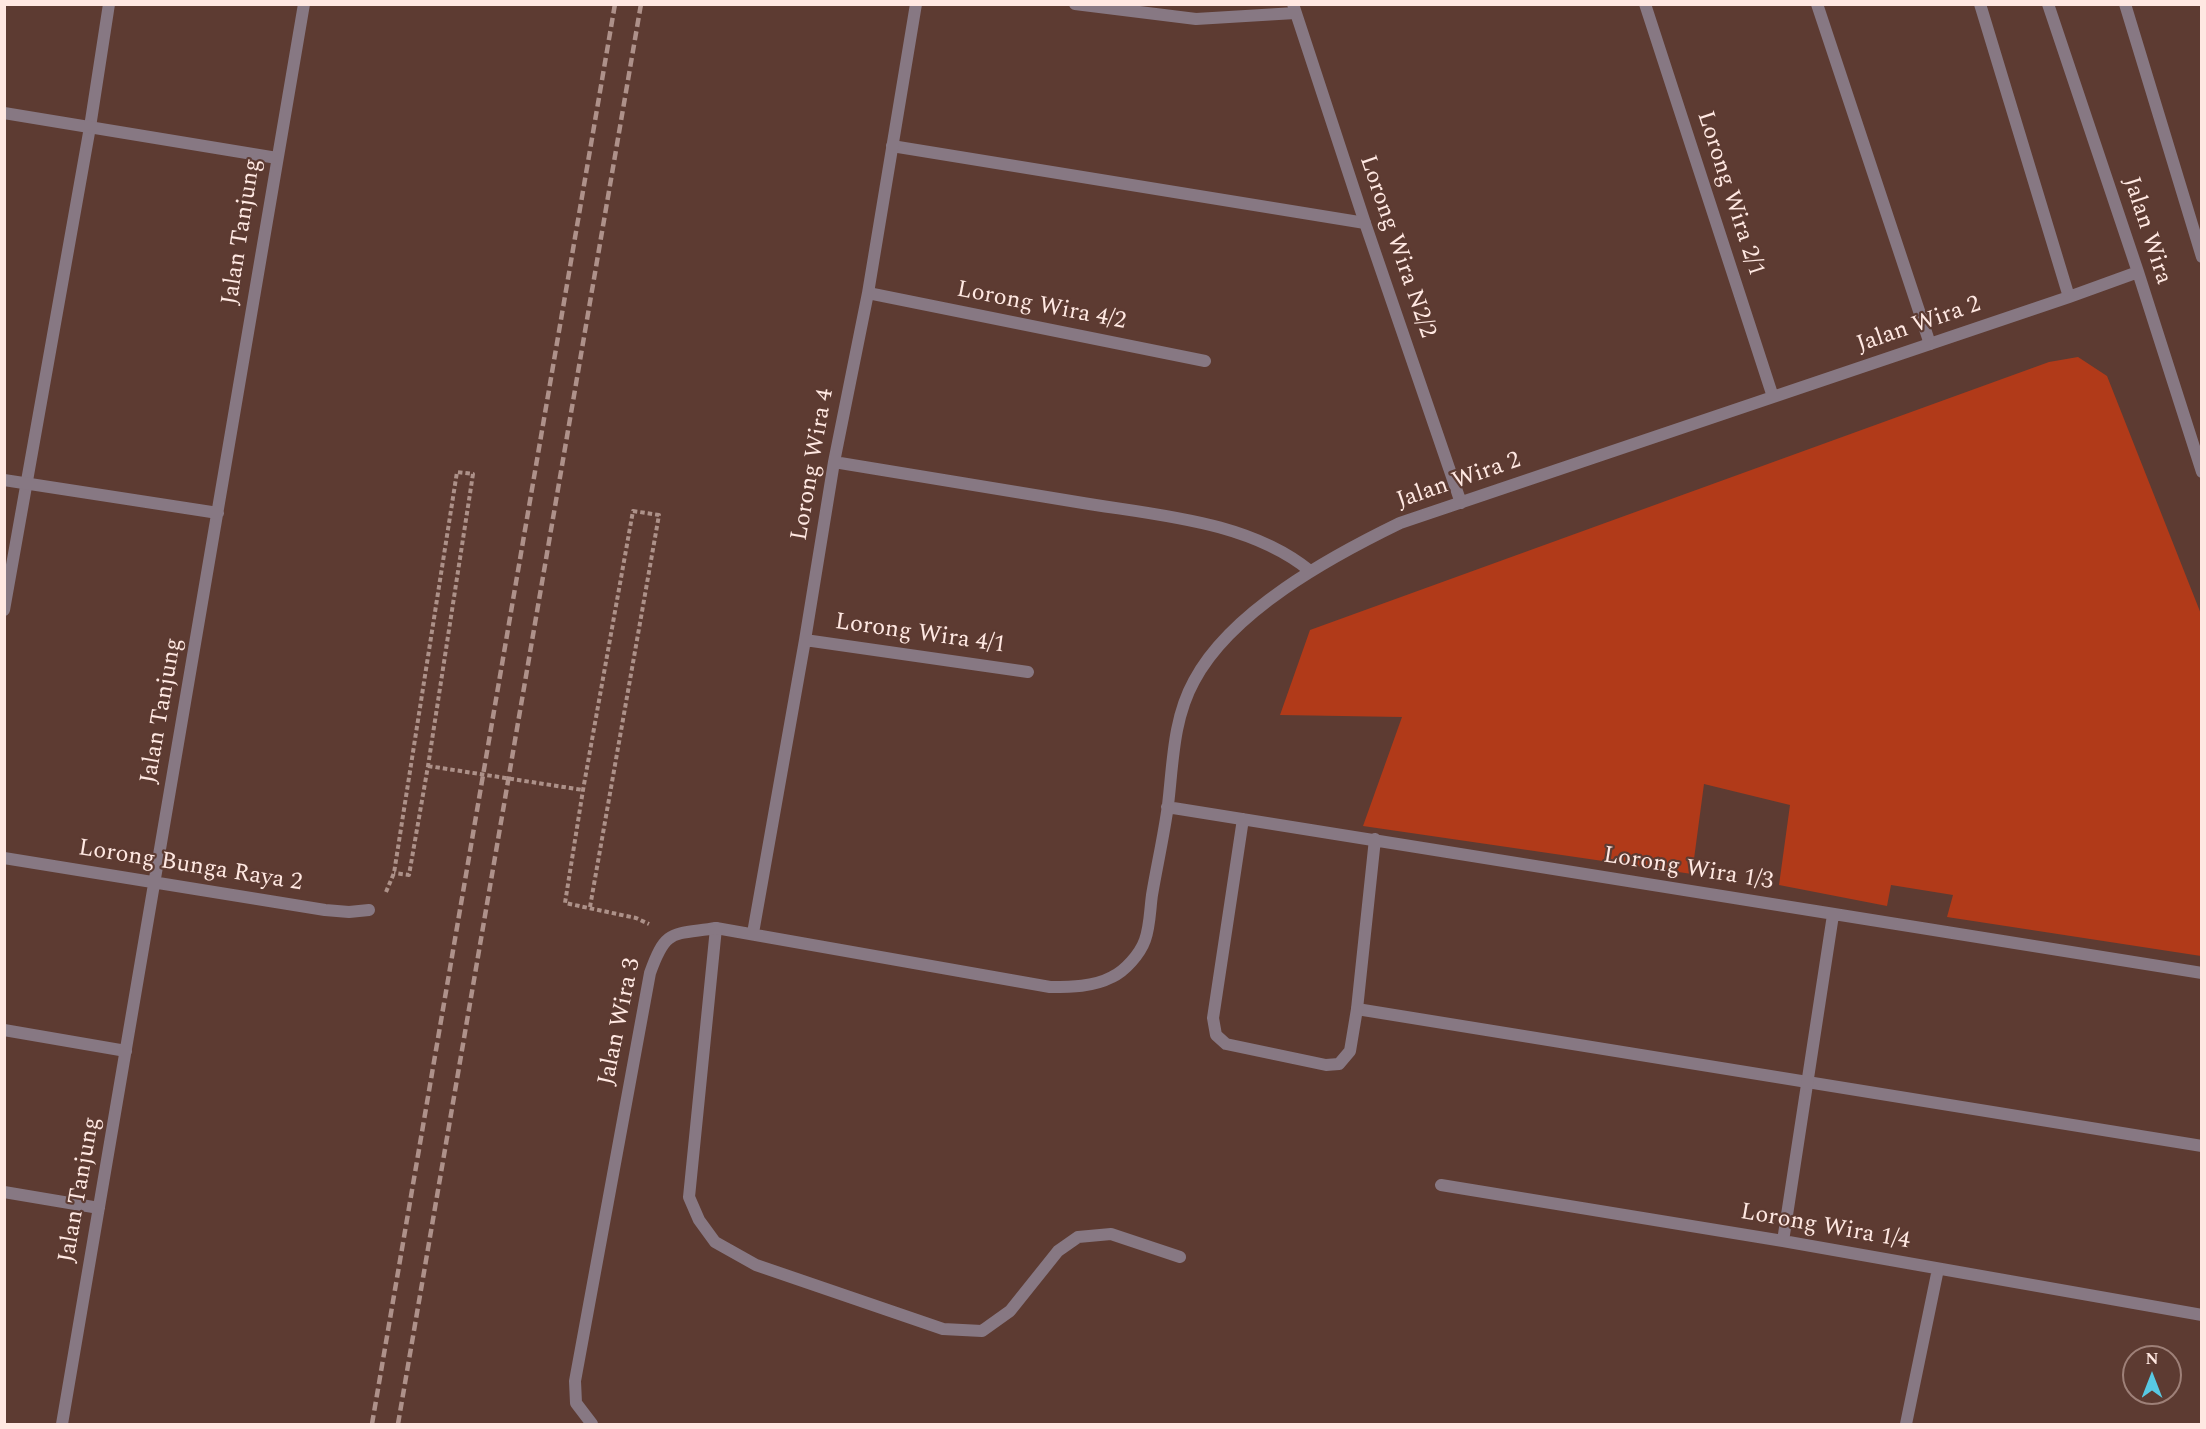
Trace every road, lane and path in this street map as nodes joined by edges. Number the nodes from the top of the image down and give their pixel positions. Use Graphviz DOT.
graph roads {
  1 [pos="109,4"];
  2 [pos="304,4"];
  3 [pos="916,4"];
  4 [pos="1075,4"];
  5 [pos="1645,4"];
  6 [pos="1817,4"];
  7 [pos="1980,4"];
  8 [pos="2048,4"];
  9 [pos="2125,4"];
  10 [pos="1092,6"];
  11 [pos="1294,9"];
  12 [pos="4,113"];
  13 [pos="90,127"];
  14 [pos="892,146"];
  15 [pos="277,158"];
  16 [pos="1365,223"];
  17 [pos="2202,257"];
  18 [pos="2138,272"];
  19 [pos="868,293"];
  20 [pos="2069,297"];
  21 [pos="1930,344"];
  22 [pos="1205,361"];
  23 [pos="1773,397"];
  24 [pos="834,462"];
  25 [pos="2202,472"];
  26 [pos="4,480"];
  27 [pos="26,485"];
  28 [pos="1461,503"];
  29 [pos="218,513"];
  30 [pos="1310,571"];
  31 [pos="4,610"];
  32 [pos="805,640"];
  33 [pos="1028,672"];
  34 [pos="428,766"];
  35 [pos="583,790"];
  36 [pos="1167,807"];
  37 [pos="1243,819"];
  38 [pos="1375,839"];
  39 [pos="4,858"];
  40 [pos="154,883"];
  41 [pos="590,907"];
  42 [pos="369,910"];
  43 [pos="1833,915"];
  44 [pos="636,918"];
  45 [pos="716,928"];
  46 [pos="753,933"];
  47 [pos="2202,973"];
  48 [pos="1050,987"];
  49 [pos="1357,1009"];
  50 [pos="4,1030"];
  51 [pos="126,1051"];
  52 [pos="1806,1081"];
  53 [pos="2202,1146"];
  54 [pos="1441,1185"];
  55 [pos="4,1192"];
  56 [pos="99,1209"];
  57 [pos="1783,1241"];
  58 [pos="1180,1257"];
  59 [pos="1938,1269"];
  60 [pos="2202,1315"];
  61 [pos="62,1425"];
  62 [pos="592,1425"];
  63 [pos="1906,1425"];
  1 -- 13 [label="street"];
  2 -- 15 [label="street, Jalan Tanjung"];
  3 -- 14 [label="street, Lorong Wira 4"];
  4 -- 10 [label="street"];
  5 -- 23 [label="street, Lorong Wira 2/1"];
  6 -- 21 [label="street"];
  7 -- 20 [label="street"];
  8 -- 18 [label="street, Jalan Wira"];
  9 -- 17 [label="street"];
  10 -- 11 [label="street"];
  11 -- 16 [label="street, Lorong Wira N2/2"];
  12 -- 13 [label="street"];
  13 -- 15 [label="street"];
  13 -- 27 [label="street"];
  14 -- 16 [label="street"];
  14 -- 19 [label="street, Lorong Wira 4"];
  15 -- 29 [label="street, Jalan Tanjung"];
  16 -- 28 [label="street, Lorong Wira N2/2"];
  18 -- 20 [label="street, Jalan Wira 2"];
  18 -- 25 [label="street, Jalan Wira"];
  19 -- 22 [label="street, Lorong Wira 4/2"];
  19 -- 24 [label="street, Lorong Wira 4"];
  20 -- 21 [label="street, Jalan Wira 2"];
  21 -- 23 [label="street, Jalan Wira 2"];
  23 -- 28 [label="street, Jalan Wira 2"];
  24 -- 30 [label="street"];
  24 -- 32 [label="street, Lorong Wira 4"];
  26 -- 27 [label="street"];
  27 -- 29 [label="street"];
  27 -- 31 [label="street"];
  28 -- 30 [label="street, Jalan Wira 2"];
  29 -- 40 [label="street, Jalan Tanjung"];
  30 -- 36 [label="street, Jalan Wira 2"];
  32 -- 33 [label="street, Lorong Wira 4/1"];
  32 -- 46 [label="street, Lorong Wira 4"];
  34 -- 34 [label="path"];
  34 -- 35 [label="path"];
  35 -- 41 [label="path"];
  35 -- 41 [label="path"];
  36 -- 37 [label="street, Lorong Wira 1/3"];
  36 -- 48 [label="street, Jalan Wira 2"];
  37 -- 38 [label="street, Lorong Wira 1/3"];
  37 -- 49 [label="street"];
  38 -- 43 [label="street, Lorong Wira 1/3"];
  38 -- 49 [label="street"];
  39 -- 40 [label="street, Lorong Bunga Raya 2"];
  40 -- 42 [label="street, Lorong Bunga Raya 2"];
  40 -- 51 [label="street, Jalan Tanjung"];
  41 -- 44 [label="path"];
  43 -- 47 [label="street, Lorong Wira 1/3"];
  43 -- 52 [label="street"];
  45 -- 46 [label="street, Jalan Wira 3"];
  45 -- 58 [label="street"];
  45 -- 62 [label="street, Jalan Wira 3"];
  46 -- 48 [label="street, Jalan Wira 3"];
  49 -- 52 [label="street"];
  50 -- 51 [label="street"];
  51 -- 56 [label="street, Jalan Tanjung"];
  52 -- 53 [label="street"];
  52 -- 57 [label="street"];
  54 -- 57 [label="street, Lorong Wira 1/4"];
  55 -- 56 [label="street"];
  56 -- 61 [label="street, Jalan Tanjung"];
  57 -- 59 [label="street, Lorong Wira 1/4"];
  59 -- 60 [label="street, Lorong Wira 1/4"];
  59 -- 63 [label="street"];
}
